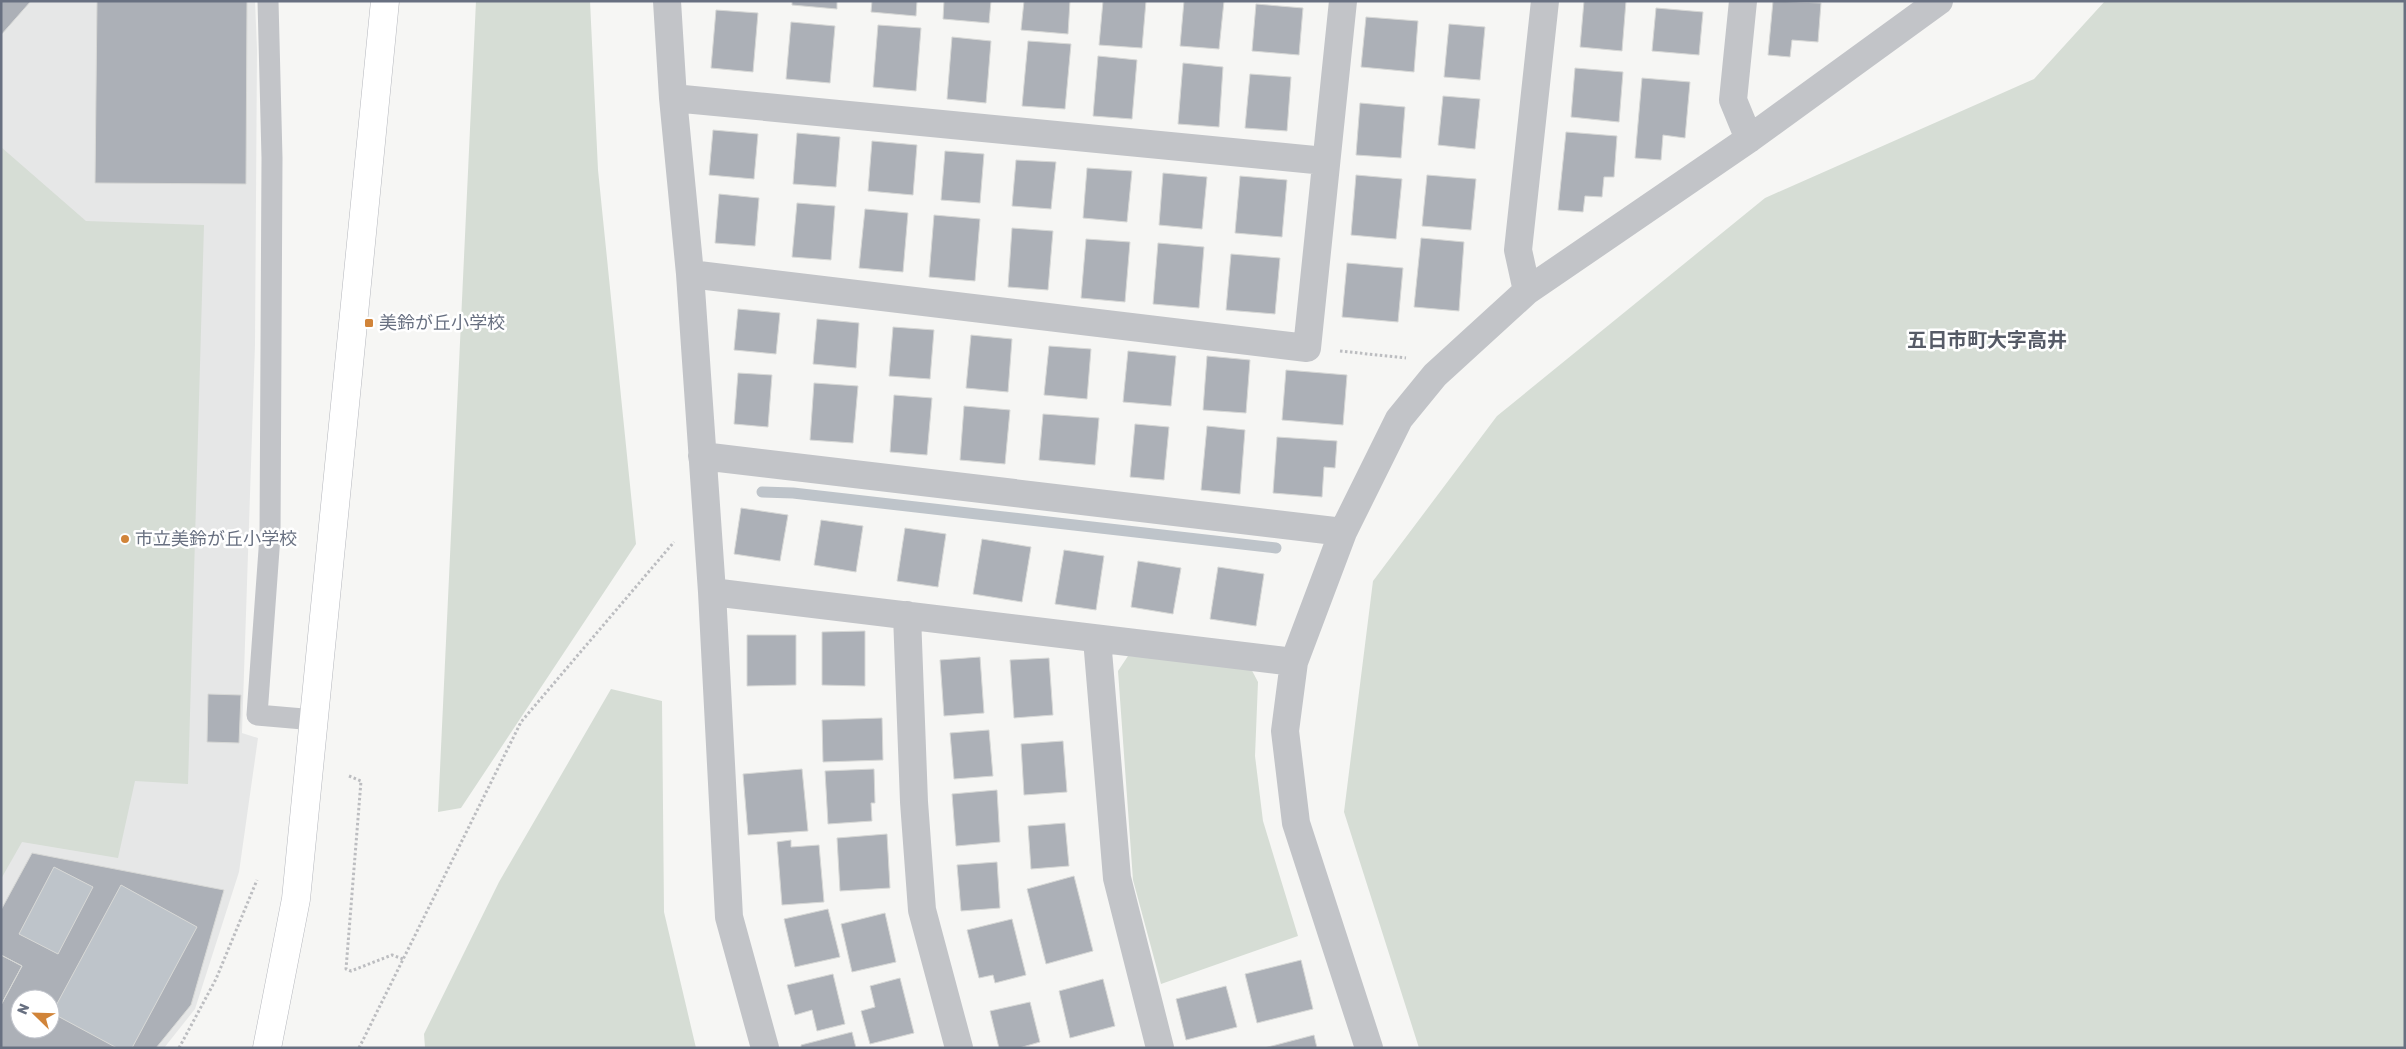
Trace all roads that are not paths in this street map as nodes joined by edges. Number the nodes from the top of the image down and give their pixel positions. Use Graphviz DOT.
graph roads {
  1 [pos="268,1"];
  2 [pos="385,1"];
  3 [pos="667,1"];
  4 [pos="1343,1"];
  5 [pos="1540,1"];
  6 [pos="1743,1"];
  7 [pos="1938,1"];
  8 [pos="1545,2"];
  9 [pos="673,98"];
  10 [pos="1749,139"];
  11 [pos="1325,161"];
  12 [pos="690,274"];
  13 [pos="1527,292"];
  14 [pos="702,456"];
  15 [pos="1343,532"];
  16 [pos="712,592"];
  17 [pos="907,615"];
  18 [pos="1097,639"];
  19 [pos="1294,662"];
  20 [pos="315,720"];
  21 [pos="267,1048"];
  22 [pos="766,1048"];
  23 [pos="958,1048"];
  24 [pos="1160,1048"];
  25 [pos="1368,1048"];
  1 -- 20 [label="lane"];
  2 -- 20 [label="street"];
  3 -- 9 [label="street"];
  4 -- 11 [label="street"];
  5 -- 8 [label="street"];
  6 -- 10 [label="street"];
  7 -- 10 [label="street"];
  8 -- 13 [label="street"];
  9 -- 11 [label="street"];
  9 -- 12 [label="street"];
  10 -- 13 [label="street"];
  11 -- 12 [label="street"];
  12 -- 14 [label="street"];
  13 -- 15 [label="street"];
  14 -- 15 [label="street"];
  14 -- 16 [label="street"];
  15 -- 19 [label="street"];
  16 -- 17 [label="street"];
  16 -- 22 [label="street"];
  17 -- 18 [label="street"];
  17 -- 23 [label="street"];
  18 -- 19 [label="street"];
  18 -- 24 [label="street"];
  19 -- 25 [label="street"];
  20 -- 21 [label="street"];
}
